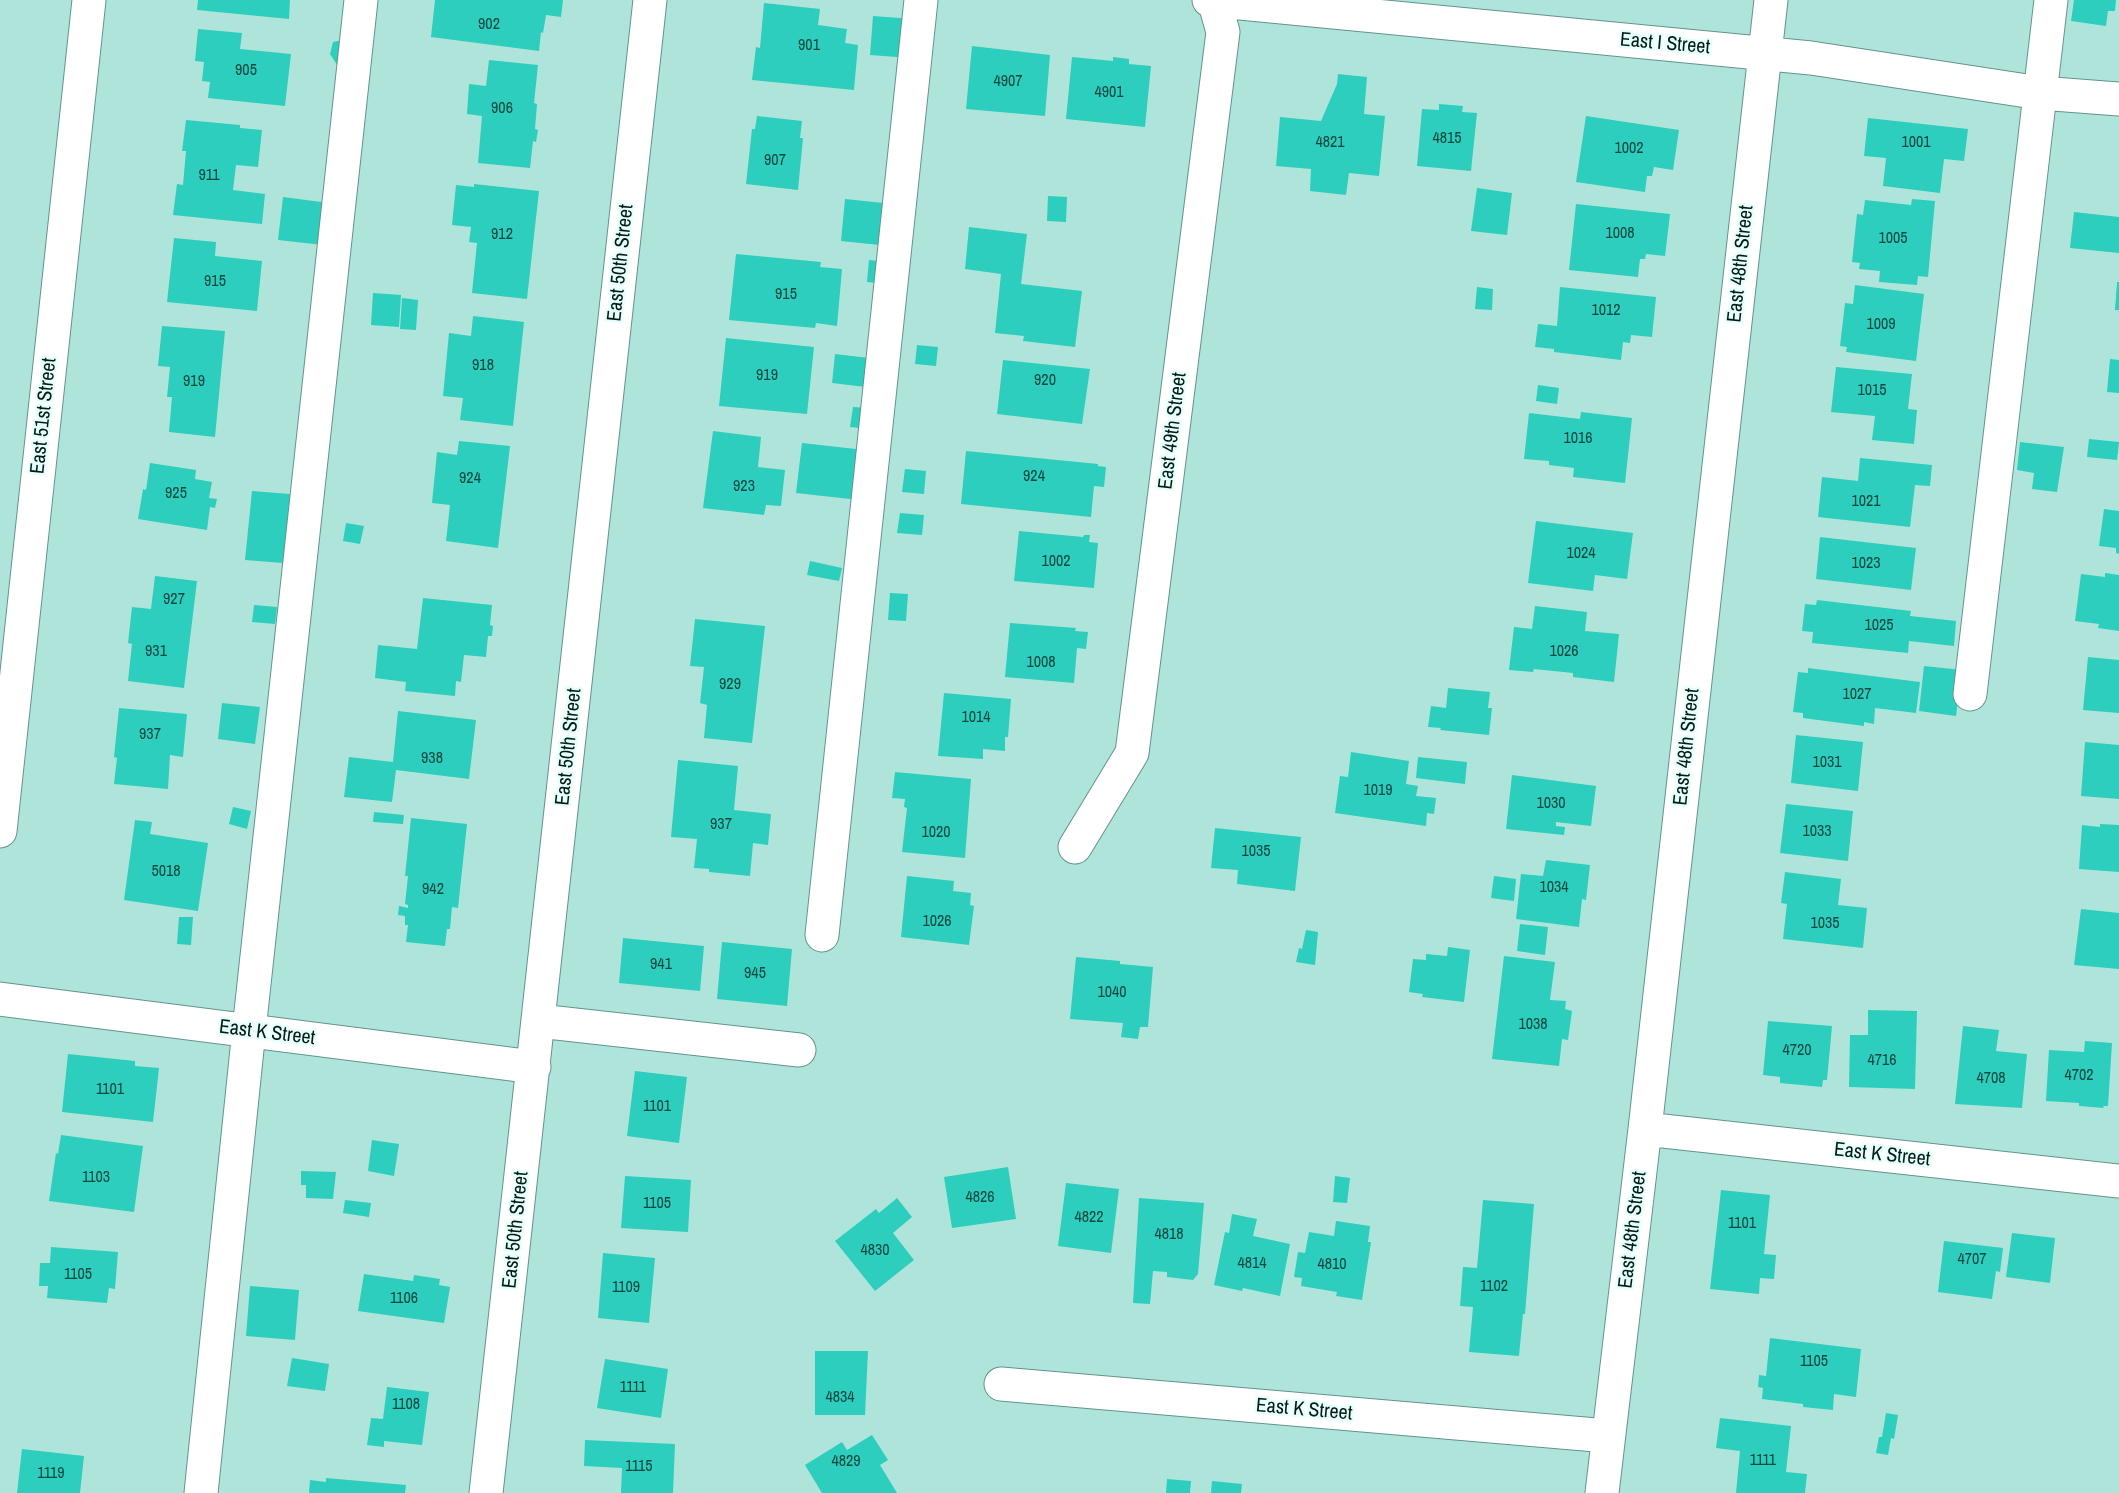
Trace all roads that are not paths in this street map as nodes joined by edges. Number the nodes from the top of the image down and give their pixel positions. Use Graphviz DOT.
graph roads {
  1 [pos="89,0"];
  2 [pos="361,0"];
  3 [pos="650,0"];
  4 [pos="921,0"];
  5 [pos="1209,0"];
  6 [pos="1214,0"];
  7 [pos="1771,0"];
  8 [pos="2051,0"];
  9 [pos="1481,13"];
  10 [pos="1765,54"];
  11 [pos="2040,93"];
  12 [pos="2119,99"];
  13 [pos="1970,694"];
  14 [pos="0,831"];
  15 [pos="1075,847"];
  16 [pos="822,935"];
  17 [pos="0,999"];
  18 [pos="539,1021"];
  19 [pos="249,1030"];
  20 [pos="799,1050"];
  21 [pos="534,1067"];
  22 [pos="1645,1129"];
  23 [pos="2119,1181"];
  24 [pos="1000,1383"];
  25 [pos="1608,1436"];
  26 [pos="201,1493"];
  27 [pos="486,1493"];
  28 [pos="1602,1493"];
  1 -- 14 [label="street, East 51st Street"];
  2 -- 19 [label="street"];
  3 -- 18 [label="street, East 50th Street"];
  4 -- 16 [label="street"];
  5 -- 6 [label="street, East I Street"];
  6 -- 9 [label="street, East I Street"];
  6 -- 15 [label="street, East 49th Street"];
  7 -- 10 [label="street, East 48th Street"];
  8 -- 11 [label="street"];
  9 -- 10 [label="street, East I Street"];
  10 -- 11 [label="street, East I Street"];
  10 -- 22 [label="street, East 48th Street"];
  11 -- 12 [label="street, East I Street"];
  11 -- 13 [label="street"];
  17 -- 19 [label="street, East K Street"];
  18 -- 20 [label="street"];
  18 -- 21 [label="street, East 50th Street"];
  19 -- 21 [label="street, East K Street"];
  19 -- 26 [label="street"];
  21 -- 27 [label="street, East 50th Street"];
  22 -- 23 [label="street, East K Street"];
  22 -- 25 [label="street, East 48th Street"];
  24 -- 25 [label="street, East K Street"];
  25 -- 28 [label="street, East 48th Street"];
}
